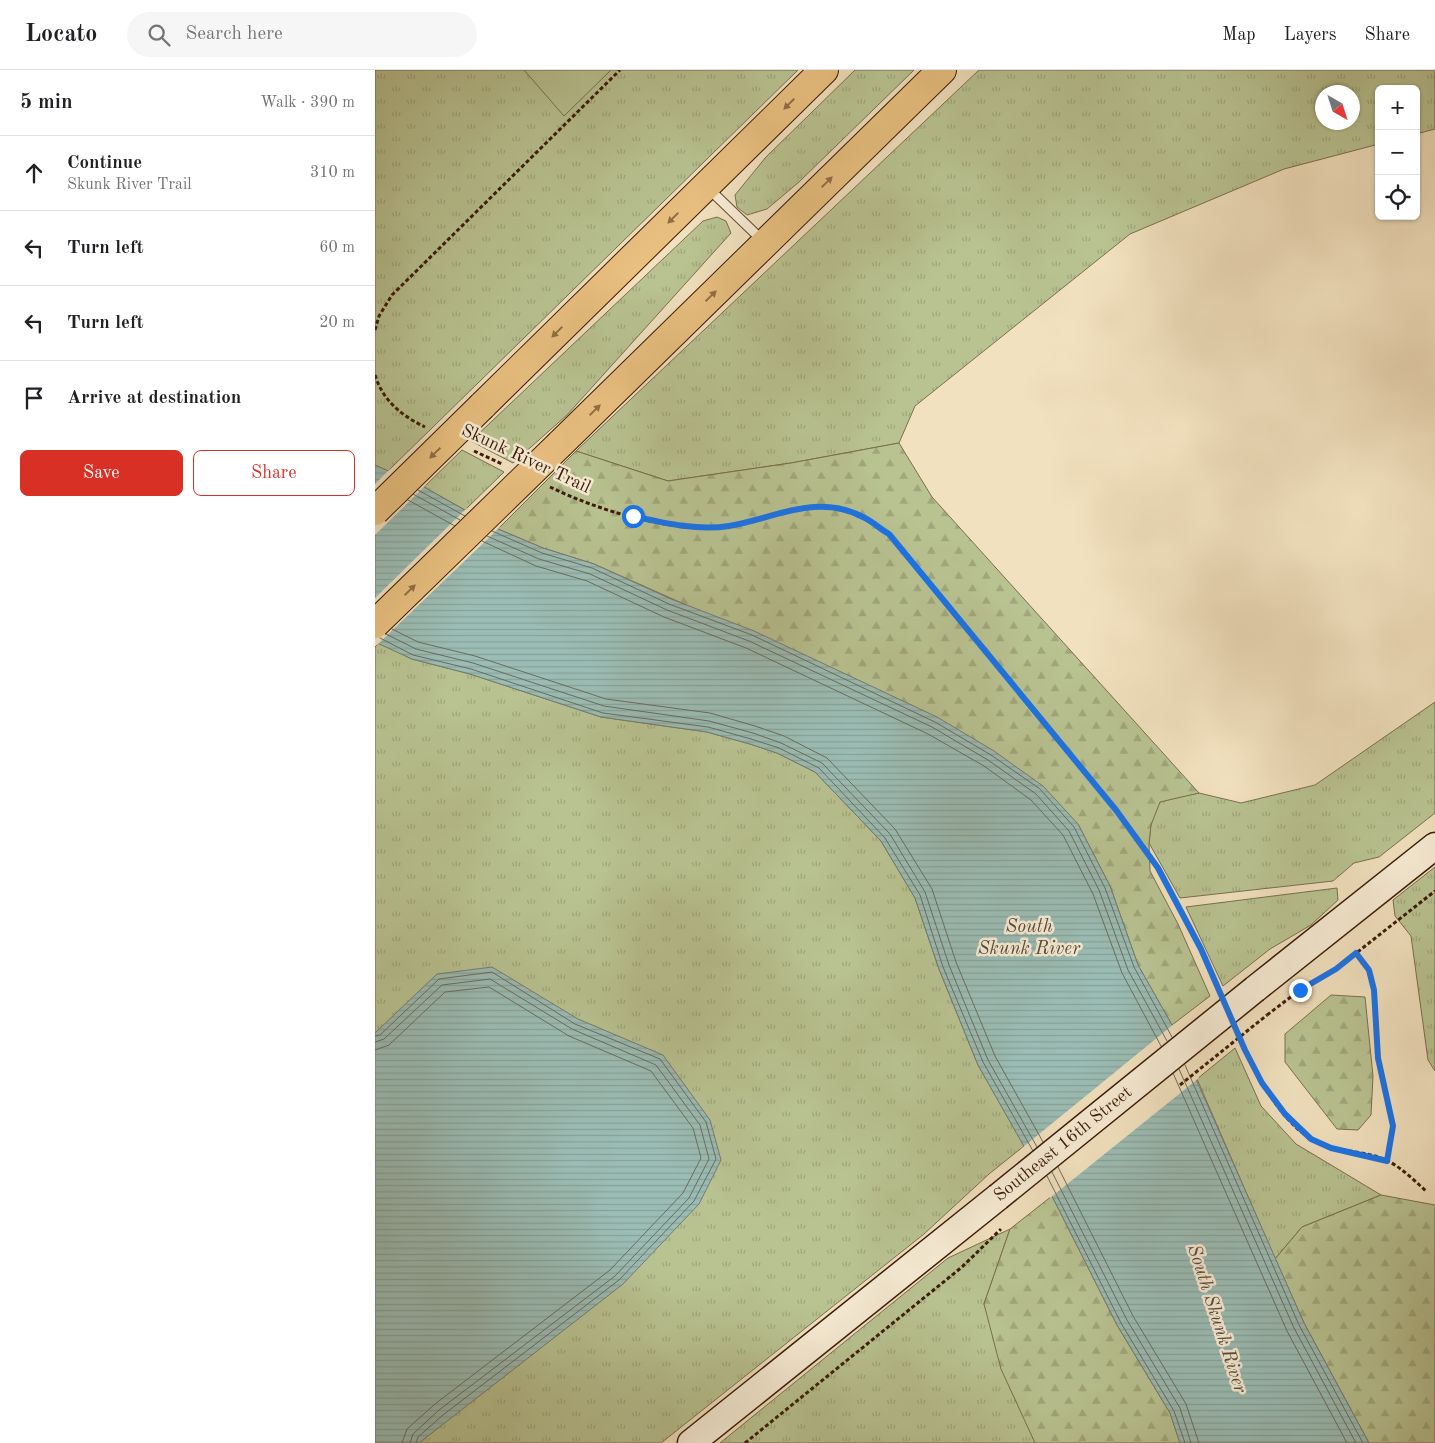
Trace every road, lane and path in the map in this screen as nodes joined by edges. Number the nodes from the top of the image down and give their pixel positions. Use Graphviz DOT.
graph roads {
  1 [pos="620,70"];
  2 [pos="824,70"];
  3 [pos="942,70"];
  4 [pos="706,186"];
  5 [pos="765,243"];
  6 [pos="375,330"];
  7 [pos="375,375"];
  8 [pos="429,429"];
  9 [pos="465,446"];
  10 [pos="510,468"];
  11 [pos="545,485"];
  12 [pos="375,511"];
  13 [pos="375,624"];
  14 [pos="1435,846"];
  15 [pos="1435,891"];
  16 [pos="1356,953"];
  17 [pos="1219,991"];
  18 [pos="1267,1015"];
  19 [pos="1234,1025"];
  20 [pos="1387,1161"];
  21 [pos="1427,1192"];
  22 [pos="1008,1222"];
  23 [pos="691,1443"];
  24 [pos="745,1443"];
  1 -- 6 [label="path"];
  2 -- 4 [label="highway, one-way"];
  5 -- 3 [label="highway, one-way"];
  4 -- 5 [label="lane"];
  4 -- 12 [label="highway, one-way, bridge"];
  13 -- 5 [label="highway, one-way, bridge"];
  7 -- 8 [label="path"];
  9 -- 10 [label="path, Skunk River Trail"];
  11 -- 17 [label="path, Skunk River Trail"];
  14 -- 23 [label="main road, Southeast 16th Street, bridge"];
  15 -- 16 [label="path"];
  16 -- 18 [label="path"];
  16 -- 20 [label="path"];
  19 -- 20 [label="path"];
  20 -- 21 [label="path"];
  22 -- 24 [label="path"];
}
